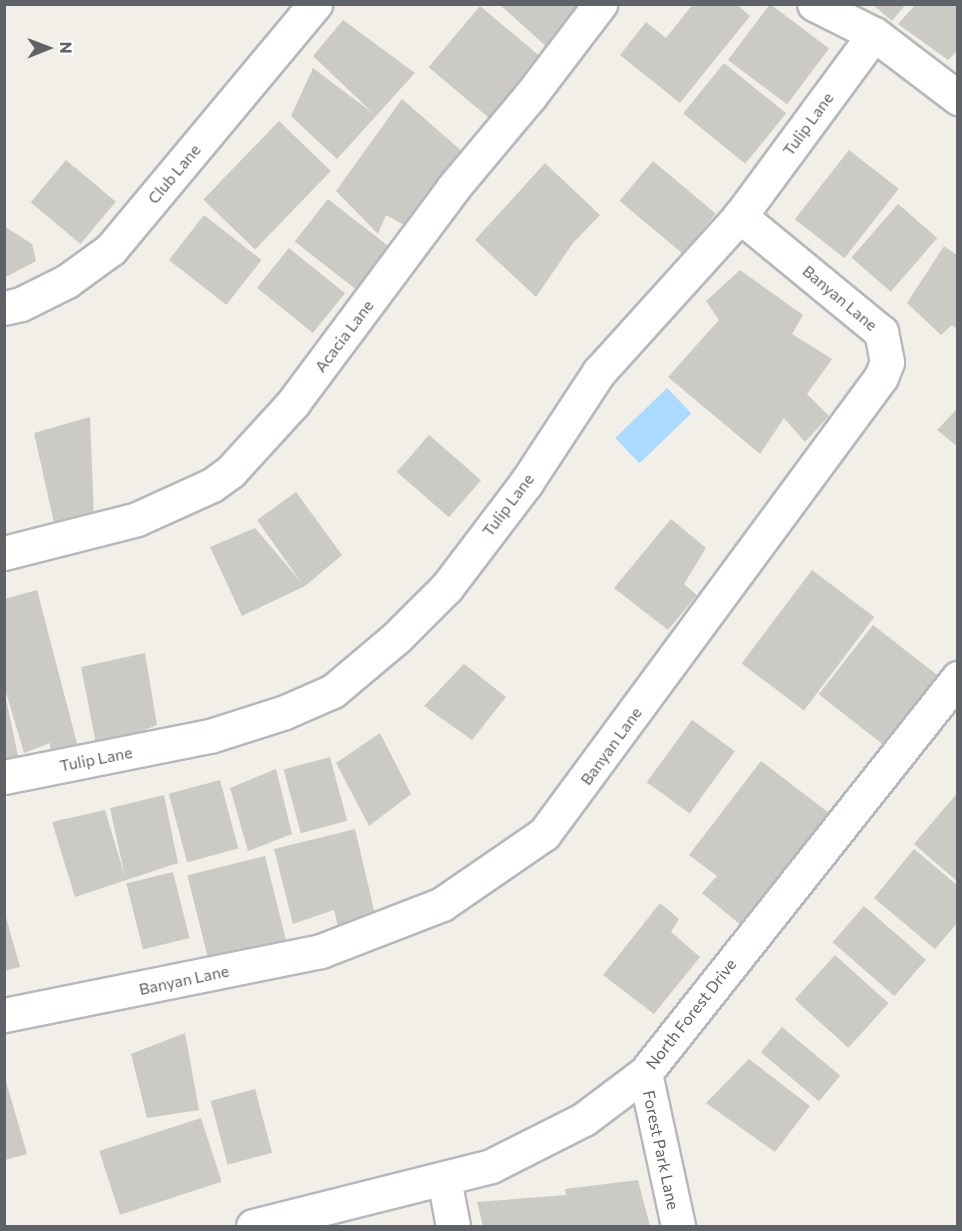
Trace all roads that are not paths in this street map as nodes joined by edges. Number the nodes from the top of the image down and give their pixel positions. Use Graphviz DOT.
graph roads {
  1 [pos="315,4"];
  2 [pos="600,4"];
  3 [pos="814,4"];
  4 [pos="874,34"];
  5 [pos="957,98"];
  6 [pos="740,216"];
  7 [pos="4,308"];
  8 [pos="4,553"];
  9 [pos="957,678"];
  10 [pos="4,777"];
  11 [pos="4,1015"];
  12 [pos="645,1073"];
  13 [pos="444,1179"];
  14 [pos="253,1227"];
  15 [pos="453,1227"];
  16 [pos="678,1227"];
  1 -- 7 [label="street, Club Lane"];
  2 -- 8 [label="street, Acacia Lane"];
  3 -- 4 [label="street"];
  4 -- 5 [label="street"];
  4 -- 6 [label="street, Tulip Lane"];
  6 -- 10 [label="street, Tulip Lane"];
  6 -- 11 [label="street, Banyan Lane"];
  9 -- 12 [label="street, North Forest Drive"];
  12 -- 13 [label="street, North Forest Drive"];
  12 -- 16 [label="street, Forest Park Lane"];
  13 -- 14 [label="street, North Forest Drive"];
  13 -- 15 [label="street"];
}
